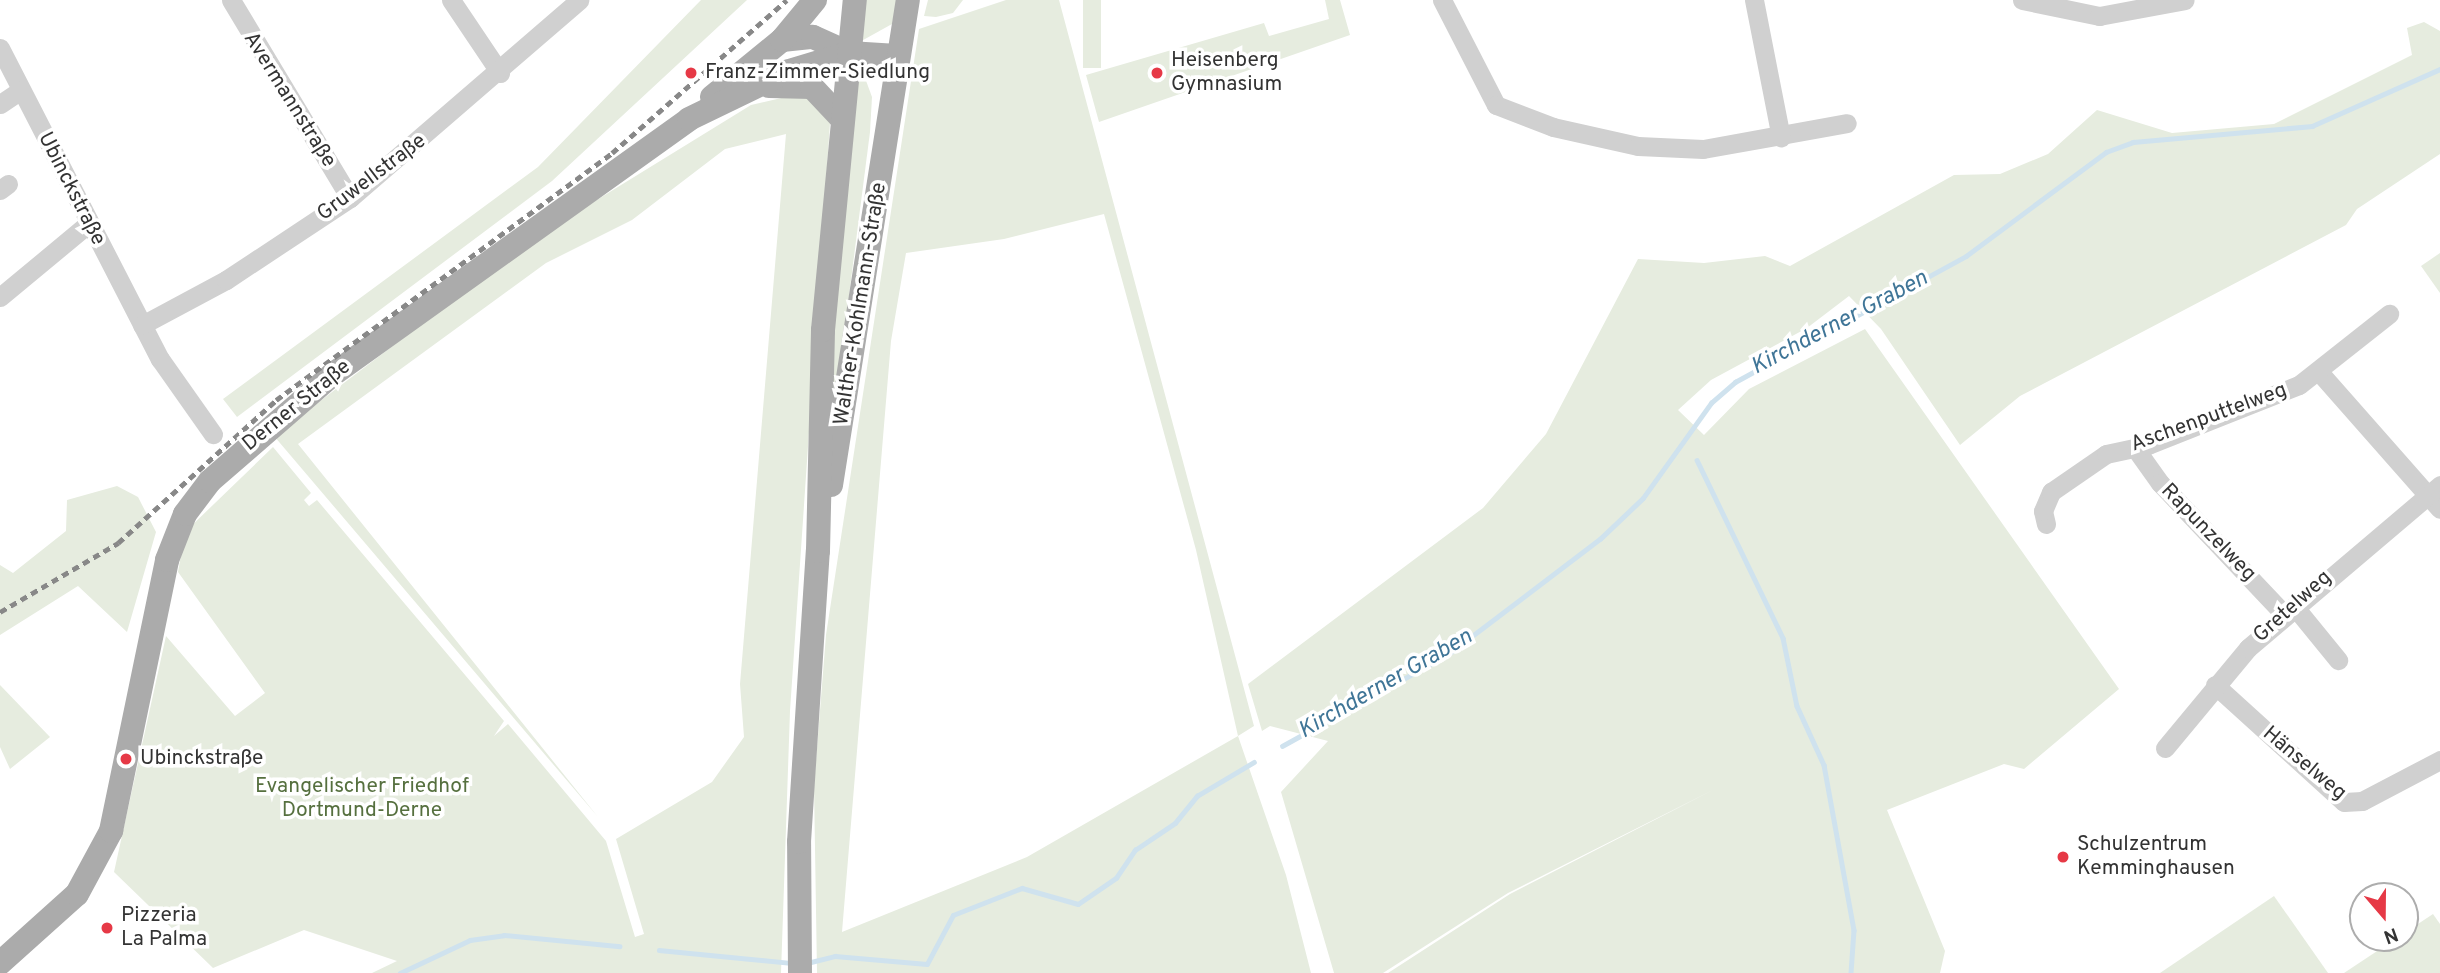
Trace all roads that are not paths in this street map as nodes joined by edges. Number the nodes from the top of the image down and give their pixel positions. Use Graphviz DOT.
graph roads {
  1 [pos="231,0"];
  2 [pos="451,0"];
  3 [pos="579,0"];
  4 [pos="816,0"];
  5 [pos="855,0"];
  6 [pos="908,0"];
  7 [pos="1442,0"];
  8 [pos="1754,0"];
  9 [pos="2022,0"];
  10 [pos="2185,0"];
  11 [pos="782,40"];
  12 [pos="0,48"];
  13 [pos="849,53"];
  14 [pos="897,56"];
  15 [pos="500,73"];
  16 [pos="756,86"];
  17 [pos="21,90"];
  18 [pos="0,104"];
  19 [pos="841,118"];
  20 [pos="689,120"];
  21 [pos="1847,123"];
  22 [pos="1781,137"];
  23 [pos="351,198"];
  24 [pos="89,223"];
  25 [pos="0,297"];
  26 [pos="2389,314"];
  27 [pos="142,326"];
  28 [pos="2320,373"];
  29 [pos="213,434"];
  30 [pos="2135,448"];
  31 [pos="2436,496"];
  32 [pos="2046,524"];
  33 [pos="818,551"];
  34 [pos="2289,610"];
  35 [pos="2338,660"];
  36 [pos="2215,685"];
  37 [pos="2165,748"];
  38 [pos="2440,760"];
  39 [pos="0,963"];
  40 [pos="7,973"];
  41 [pos="800,973"];
  1 -- 23 [label="street, Avermannstraße"];
  2 -- 15 [label="street"];
  3 -- 15 [label="street, Gruwellstraße"];
  4 -- 11 [label="main road"];
  5 -- 13 [label="main road, Walther-Kohlmann-Straße"];
  6 -- 14 [label="main road, Walther-Kohlmann-Straße"];
  7 -- 22 [label="street"];
  8 -- 22 [label="street"];
  9 -- 10 [label="street"];
  11 -- 13 [label="main road"];
  11 -- 20 [label="main road"];
  12 -- 17 [label="street, Ubinckstraße"];
  13 -- 14 [label="main road"];
  13 -- 16 [label="main road, Derner Straße"];
  13 -- 19 [label="main road, Walther-Kohlmann-Straße"];
  14 -- 33 [label="main road, Walther-Kohlmann-Straße"];
  15 -- 23 [label="street, Gruwellstraße"];
  16 -- 19 [label="main road"];
  16 -- 20 [label="main road, Derner Straße"];
  17 -- 18 [label="street"];
  17 -- 24 [label="street, Ubinckstraße"];
  19 -- 33 [label="main road, Walther-Kohlmann-Straße"];
  20 -- 39 [label="main road, Derner Straße"];
  21 -- 22 [label="street"];
  23 -- 27 [label="street, Gruwellstraße"];
  24 -- 25 [label="street"];
  24 -- 27 [label="street, Ubinckstraße"];
  26 -- 28 [label="street, Aschenputtelweg"];
  27 -- 29 [label="street, Ubinckstraße"];
  28 -- 30 [label="street, Aschenputtelweg"];
  28 -- 31 [label="street"];
  30 -- 32 [label="street, Aschenputtelweg"];
  30 -- 34 [label="street, Rapunzelweg"];
  31 -- 34 [label="street, Gretelweg"];
  33 -- 41 [label="main road, Walther-Kohlmann-Straße"];
  34 -- 35 [label="street, Rapunzelweg"];
  34 -- 36 [label="street, Gretelweg"];
  36 -- 37 [label="street, Gretelweg"];
  36 -- 38 [label="street, Hänselweg"];
  39 -- 40 [label="street"];
}
